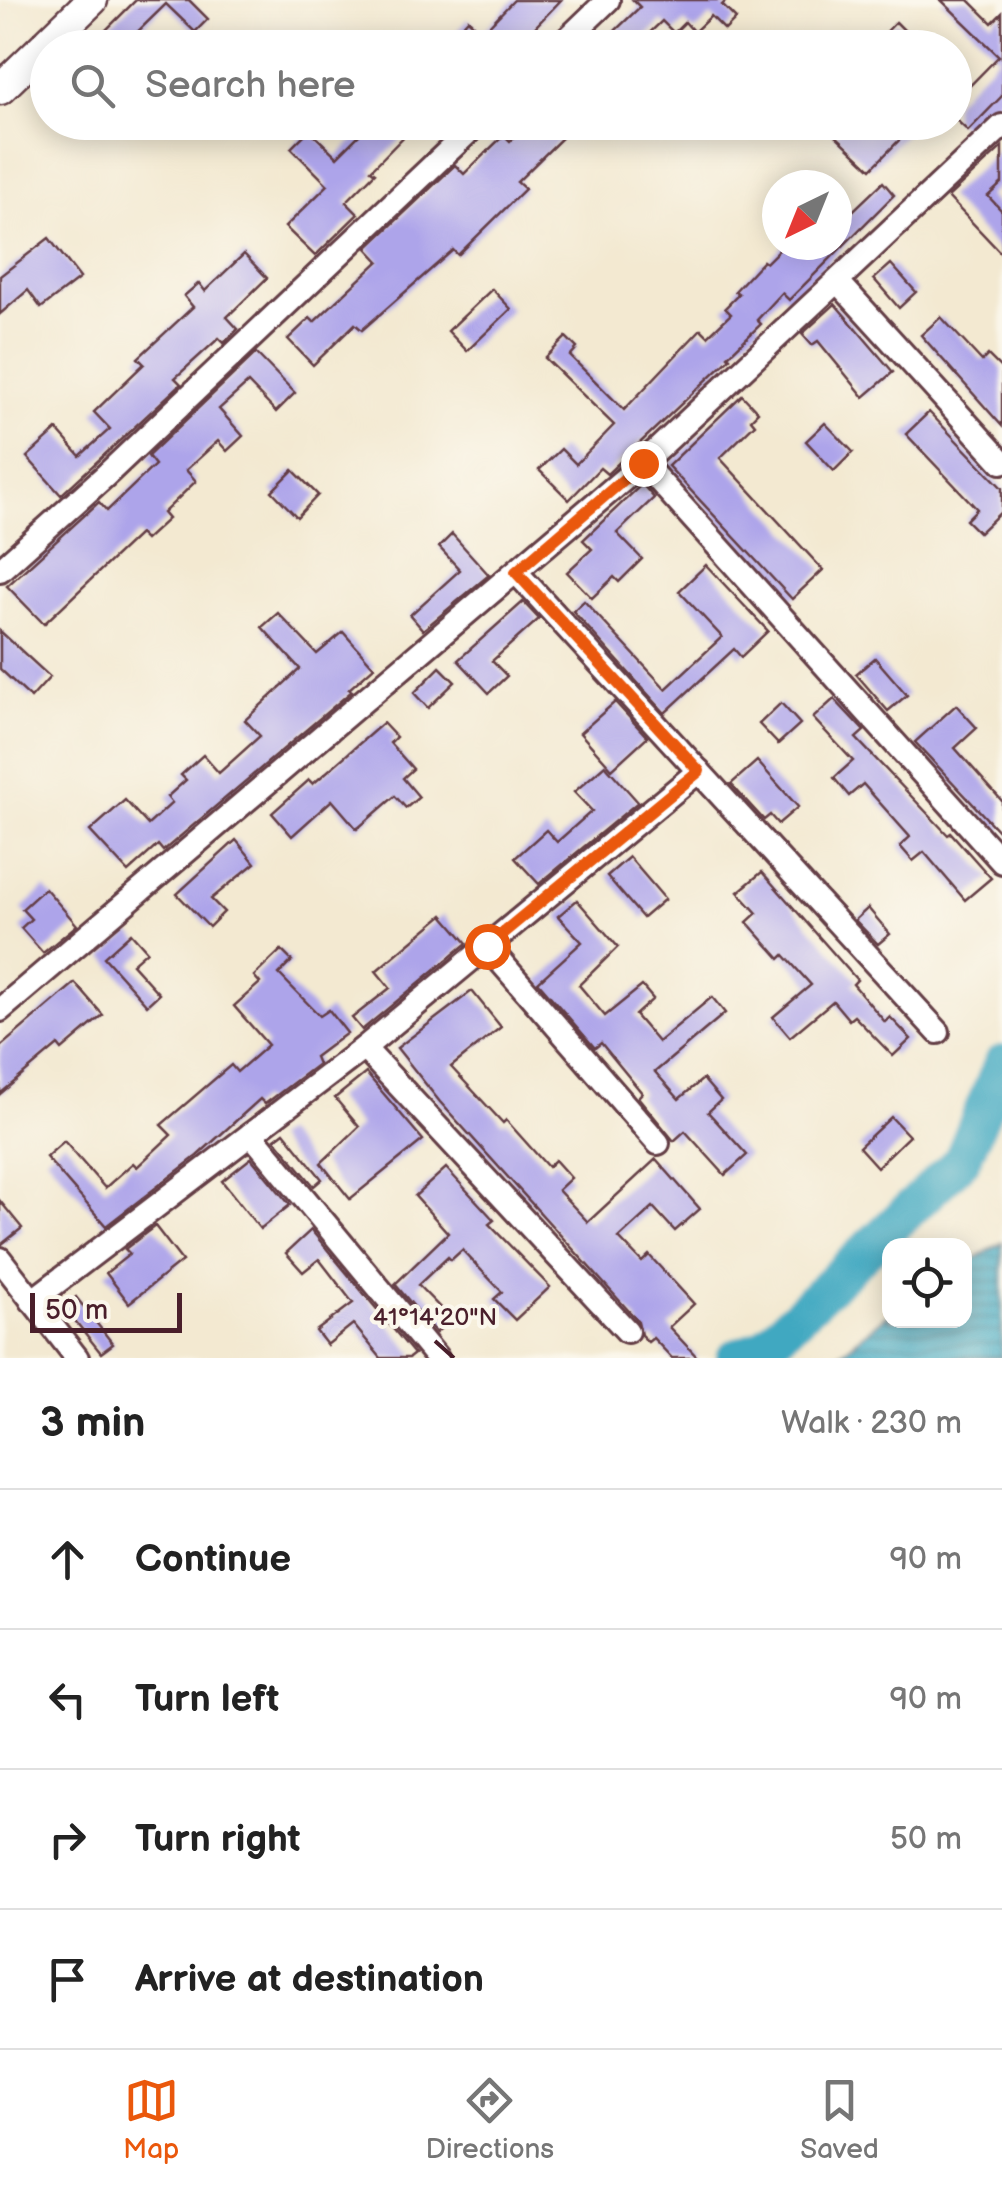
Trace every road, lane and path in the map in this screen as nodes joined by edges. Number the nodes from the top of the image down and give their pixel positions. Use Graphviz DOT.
graph roads {
  1 [pos="92,0"];
  2 [pos="608,0"];
  3 [pos="61,30"];
  4 [pos="577,30"];
  5 [pos="30,60"];
  6 [pos="0,89"];
  7 [pos="1002,126"];
  8 [pos="460,140"];
  9 [pos="838,282"];
  10 [pos="1002,462"];
  11 [pos="643,463"];
  12 [pos="0,570"];
  13 [pos="516,572"];
  14 [pos="699,771"];
  15 [pos="1002,862"];
  16 [pos="487,946"];
  17 [pos="0,1010"];
  18 [pos="938,1032"];
  19 [pos="364,1048"];
  20 [pos="251,1134"];
  21 [pos="658,1144"];
  22 [pos="0,1259"];
  23 [pos="32,1301"];
  24 [pos="627,1331"];
  25 [pos="76,1358"];
  26 [pos="438,1358"];
  1 -- 3 [label="main road"];
  2 -- 4 [label="street"];
  5 -- 6 [label="main road"];
  7 -- 9 [label="street"];
  8 -- 12 [label="street"];
  9 -- 10 [label="street"];
  9 -- 11 [label="street"];
  11 -- 13 [label="street"];
  11 -- 15 [label="street"];
  13 -- 14 [label="street"];
  13 -- 17 [label="street"];
  14 -- 16 [label="street"];
  14 -- 18 [label="street"];
  16 -- 19 [label="street"];
  16 -- 21 [label="street"];
  19 -- 20 [label="street"];
  19 -- 24 [label="street"];
  20 -- 23 [label="street"];
  20 -- 26 [label="street"];
  22 -- 23 [label="street"];
  23 -- 25 [label="street"];
}
